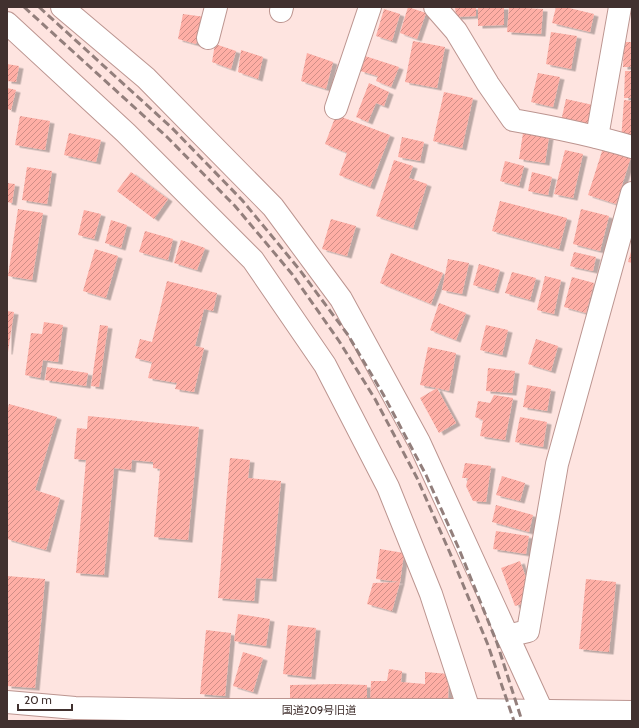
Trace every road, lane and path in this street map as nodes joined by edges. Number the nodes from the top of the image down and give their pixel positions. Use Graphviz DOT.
graph roads {
  1 [pos="62,7"];
  2 [pos="216,7"];
  3 [pos="370,7"];
  4 [pos="435,7"];
  5 [pos="620,7"];
  6 [pos="7,22"];
  7 [pos="208,38"];
  8 [pos="336,108"];
  9 [pos="597,137"];
  10 [pos="632,147"];
  11 [pos="632,193"];
  12 [pos="507,636"];
  13 [pos="7,702"];
  14 [pos="542,711"];
  15 [pos="632,712"];
  16 [pos="183,716"];
  17 [pos="470,716"];
  1 -- 12 [label="street"];
  2 -- 7 [label="street"];
  3 -- 8 [label="street"];
  4 -- 9 [label="street"];
  5 -- 9 [label="street"];
  6 -- 17 [label="street"];
  9 -- 10 [label="street"];
  11 -- 12 [label="street"];
  12 -- 14 [label="street"];
  13 -- 16 [label="street, 国道209号旧道"];
  14 -- 15 [label="street, 国道209号旧道"];
  14 -- 17 [label="street, 国道209号旧道"];
  16 -- 17 [label="street, 国道209号旧道"];
}
